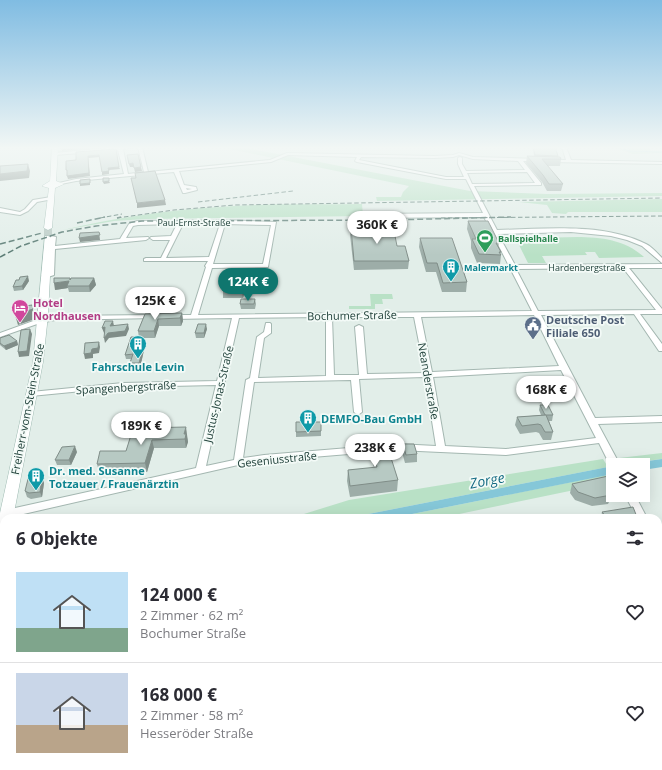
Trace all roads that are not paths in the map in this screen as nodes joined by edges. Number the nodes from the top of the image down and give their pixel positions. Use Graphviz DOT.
graph roads {
  1 [pos="61,183"];
  2 [pos="181,183"];
  3 [pos="538,183"];
  4 [pos="53,185"];
  5 [pos="471,185"];
  6 [pos="182,186"];
  7 [pos="51,198"];
  8 [pos="0,210"];
  9 [pos="486,215"];
  10 [pos="365,216"];
  11 [pos="180,222"];
  12 [pos="223,222"];
  13 [pos="48,228"];
  14 [pos="494,232"];
  15 [pos="50,237"];
  16 [pos="146,238"];
  17 [pos="153,238"];
  18 [pos="173,238"];
  19 [pos="122,240"];
  20 [pos="52,248"];
  21 [pos="210,259"];
  22 [pos="146,260"];
  23 [pos="163,260"];
  24 [pos="662,262"];
  25 [pos="208,266"];
  26 [pos="662,266"];
  27 [pos="513,267"];
  28 [pos="625,267"];
  29 [pos="45,276"];
  30 [pos="662,312"];
  31 [pos="536,313"];
  32 [pos="636,313"];
  33 [pos="417,314"];
  34 [pos="329,315"];
  35 [pos="194,316"];
  36 [pos="236,316"];
  37 [pos="43,320"];
  38 [pos="268,324"];
  39 [pos="359,327"];
  40 [pos="0,335"];
  41 [pos="659,341"];
  42 [pos="662,350"];
  43 [pos="564,368"];
  44 [pos="429,375"];
  45 [pos="359,377"];
  46 [pos="330,378"];
  47 [pos="254,380"];
  48 [pos="220,383"];
  49 [pos="31,394"];
  50 [pos="358,412"];
  51 [pos="662,419"];
  52 [pos="591,421"];
  53 [pos="601,440"];
  54 [pos="441,448"];
  55 [pos="611,458"];
  56 [pos="238,462"];
  57 [pos="200,471"];
  58 [pos="5,499"];
  59 [pos="634,502"];
  60 [pos="5,514"];
  61 [pos="25,514"];
  62 [pos="640,514"];
  1 -- 4 [label="main road"];
  2 -- 6 [label="street"];
  3 -- 5 [label="street"];
  4 -- 7 [label="main road"];
  5 -- 9 [label="street"];
  7 -- 8 [label="street"];
  7 -- 13 [label="main road"];
  9 -- 10 [label="street"];
  9 -- 14 [label="street"];
  11 -- 12 [label="street, Paul-Ernst-Straße"];
  11 -- 18 [label="street"];
  11 -- 19 [label="street, Paul-Ernst-Straße"];
  12 -- 21 [label="street"];
  12 -- 25 [label="street, Paul-Ernst-Straße"];
  14 -- 24 [label="street"];
  14 -- 27 [label="street"];
  15 -- 20 [label="street, Freiherr-vom-Stein-Straße"];
  15 -- 29 [label="main road, Freiherr-vom-Stein-Straße"];
  16 -- 19 [label="street, Paul-Ernst-Straße"];
  17 -- 18 [label="street"];
  18 -- 23 [label="street"];
  19 -- 20 [label="street, Paul-Ernst-Straße"];
  20 -- 29 [label="street, Freiherr-vom-Stein-Straße"];
  21 -- 23 [label="street"];
  21 -- 25 [label="street"];
  22 -- 23 [label="street"];
  25 -- 35 [label="street"];
  26 -- 28 [label="street, Hardenbergstraße"];
  27 -- 28 [label="street, Hardenbergstraße"];
  27 -- 31 [label="street"];
  28 -- 30 [label="street"];
  29 -- 37 [label="main road, Freiherr-vom-Stein-Straße"];
  30 -- 32 [label="street, Bochumer Straße"];
  31 -- 32 [label="street, Bochumer Straße"];
  31 -- 33 [label="street, Bochumer Straße"];
  31 -- 43 [label="street"];
  32 -- 41 [label="street"];
  33 -- 34 [label="street, Bochumer Straße"];
  33 -- 44 [label="street, Neanderstraße"];
  34 -- 36 [label="street, Bochumer Straße"];
  34 -- 46 [label="street"];
  35 -- 36 [label="street, Bochumer Straße"];
  35 -- 37 [label="street, Bochumer Straße"];
  36 -- 48 [label="street, Justus-Jonas-Straße"];
  37 -- 40 [label="street, Bochumer Straße"];
  37 -- 49 [label="main road, Freiherr-vom-Stein-Straße"];
  38 -- 47 [label="street"];
  39 -- 45 [label="street"];
  41 -- 42 [label="street"];
  43 -- 44 [label="street"];
  43 -- 52 [label="street"];
  44 -- 45 [label="street"];
  44 -- 54 [label="street, Neanderstraße"];
  45 -- 46 [label="street"];
  45 -- 50 [label="street"];
  46 -- 47 [label="street"];
  47 -- 56 [label="street"];
  48 -- 49 [label="street, Spangenbergstraße"];
  48 -- 57 [label="street, Justus-Jonas-Straße"];
  49 -- 58 [label="main road, Freiherr-vom-Stein-Straße"];
  51 -- 52 [label="street"];
  52 -- 53 [label="street"];
  53 -- 54 [label="street, Geseniusstraße"];
  53 -- 55 [label="street"];
  54 -- 56 [label="street, Geseniusstraße"];
  56 -- 57 [label="street, Geseniusstraße"];
  57 -- 61 [label="street, Geseniusstraße"];
  58 -- 60 [label="main road, Freiherr-vom-Stein-Straße"];
  59 -- 62 [label="street"];
}
